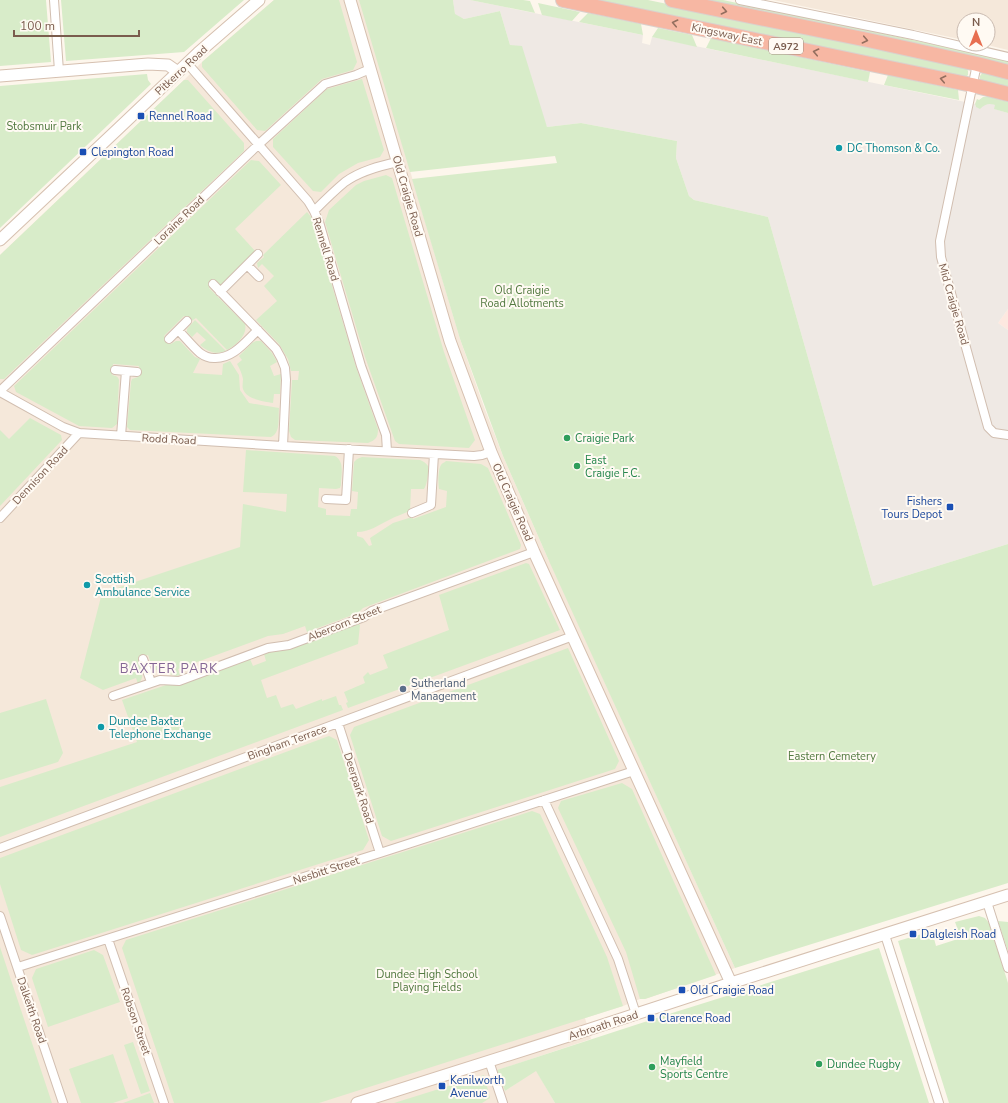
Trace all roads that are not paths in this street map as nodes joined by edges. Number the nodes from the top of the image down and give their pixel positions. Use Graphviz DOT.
graph roads {
  1 [pos="54,0"];
  2 [pos="259,0"];
  3 [pos="350,0"];
  4 [pos="563,0"];
  5 [pos="672,0"];
  6 [pos="740,0"];
  7 [pos="1008,57"];
  8 [pos="187,63"];
  9 [pos="977,64"];
  10 [pos="370,69"];
  11 [pos="60,71"];
  12 [pos="178,72"];
  13 [pos="1008,72"];
  14 [pos="0,76"];
  15 [pos="972,85"];
  16 [pos="1008,94"];
  17 [pos="258,145"];
  18 [pos="398,162"];
  19 [pos="314,210"];
  20 [pos="0,240"];
  21 [pos="258,254"];
  22 [pos="247,265"];
  23 [pos="259,277"];
  24 [pos="213,284"];
  25 [pos="220,292"];
  26 [pos="187,321"];
  27 [pos="178,330"];
  28 [pos="258,330"];
  29 [pos="169,339"];
  30 [pos="115,370"];
  31 [pos="126,371"];
  32 [pos="137,372"];
  33 [pos="0,391"];
  34 [pos="79,433"];
  35 [pos="1008,435"];
  36 [pos="121,436"];
  37 [pos="282,446"];
  38 [pos="349,449"];
  39 [pos="387,451"];
  40 [pos="491,452"];
  41 [pos="434,454"];
  42 [pos="326,499"];
  43 [pos="412,513"];
  44 [pos="0,518"];
  45 [pos="534,552"];
  46 [pos="573,636"];
  47 [pos="143,659"];
  48 [pos="151,682"];
  49 [pos="113,696"];
  50 [pos="338,722"];
  51 [pos="634,771"];
  52 [pos="544,800"];
  53 [pos="0,848"];
  54 [pos="380,853"];
  55 [pos="1008,895"];
  56 [pos="987,902"];
  57 [pos="0,916"];
  58 [pos="885,935"];
  59 [pos="108,939"];
  60 [pos="18,967"];
  61 [pos="1008,968"];
  62 [pos="731,983"];
  63 [pos="636,1014"];
  64 [pos="489,1061"];
  65 [pos="63,1103"];
  66 [pos="164,1103"];
  67 [pos="357,1103"];
  68 [pos="503,1103"];
  69 [pos="939,1103"];
  1 -- 11 [label="street"];
  2 -- 8 [label="street, Pitkerro Road"];
  3 -- 10 [label="street, Old Craigie Road"];
  15 -- 4 [label="highway, Kingsway East / A972, one-way"];
  5 -- 9 [label="highway, Kingsway East / A972, one-way"];
  6 -- 7 [label="street"];
  8 -- 12 [label="street, Pitkerro Road"];
  8 -- 17 [label="street, Rennell Road"];
  9 -- 13 [label="highway, Kingsway East / A972"];
  9 -- 15 [label="street"];
  10 -- 17 [label="street, Loraine Road"];
  10 -- 18 [label="street, Old Craigie Road"];
  11 -- 12 [label="street"];
  11 -- 14 [label="street"];
  12 -- 20 [label="street, Pitkerro Road"];
  15 -- 16 [label="highway, Kingsway East / A972"];
  15 -- 35 [label="street, Mid Craigie Road"];
  17 -- 19 [label="street, Rennell Road"];
  17 -- 33 [label="street, Loraine Road"];
  18 -- 19 [label="street"];
  18 -- 40 [label="street, Old Craigie Road"];
  19 -- 39 [label="street, Rennell Road"];
  21 -- 22 [label="street"];
  22 -- 23 [label="street"];
  22 -- 25 [label="street"];
  24 -- 25 [label="street"];
  25 -- 28 [label="street"];
  26 -- 27 [label="street"];
  27 -- 28 [label="street"];
  27 -- 29 [label="street"];
  28 -- 37 [label="street"];
  30 -- 31 [label="street"];
  31 -- 32 [label="street"];
  31 -- 36 [label="street"];
  33 -- 34 [label="street, Rodd Road"];
  34 -- 36 [label="street, Rodd Road"];
  34 -- 44 [label="street, Dennison Road"];
  36 -- 37 [label="street, Rodd Road"];
  37 -- 38 [label="street, Rodd Road"];
  38 -- 39 [label="street, Rodd Road"];
  38 -- 42 [label="street"];
  39 -- 41 [label="street, Rodd Road"];
  40 -- 41 [label="street, Rodd Road"];
  40 -- 45 [label="street, Old Craigie Road"];
  41 -- 43 [label="street"];
  45 -- 46 [label="street, Old Craigie Road"];
  45 -- 48 [label="street, Abercorn Street"];
  46 -- 50 [label="street, Bingham Terrace"];
  46 -- 51 [label="street, Old Craigie Road"];
  47 -- 48 [label="street"];
  48 -- 49 [label="street, Abercorn Street"];
  50 -- 53 [label="street, Bingham Terrace"];
  50 -- 54 [label="street, Deerpark Road"];
  51 -- 52 [label="street, Nesbitt Street"];
  51 -- 62 [label="street, Old Craigie Road"];
  52 -- 54 [label="street, Nesbitt Street"];
  52 -- 63 [label="street"];
  54 -- 59 [label="street, Nesbitt Street"];
  55 -- 56 [label="street, Arbroath Road"];
  56 -- 58 [label="street, Arbroath Road"];
  56 -- 61 [label="street"];
  57 -- 60 [label="street, Dalkeith Road"];
  58 -- 62 [label="street, Arbroath Road"];
  58 -- 69 [label="street"];
  59 -- 60 [label="street, Nesbitt Street"];
  59 -- 66 [label="street, Robson Street"];
  60 -- 65 [label="street, Dalkeith Road"];
  62 -- 63 [label="street, Arbroath Road"];
  63 -- 64 [label="street, Arbroath Road"];
  64 -- 67 [label="street, Arbroath Road"];
  64 -- 68 [label="street"];
}
